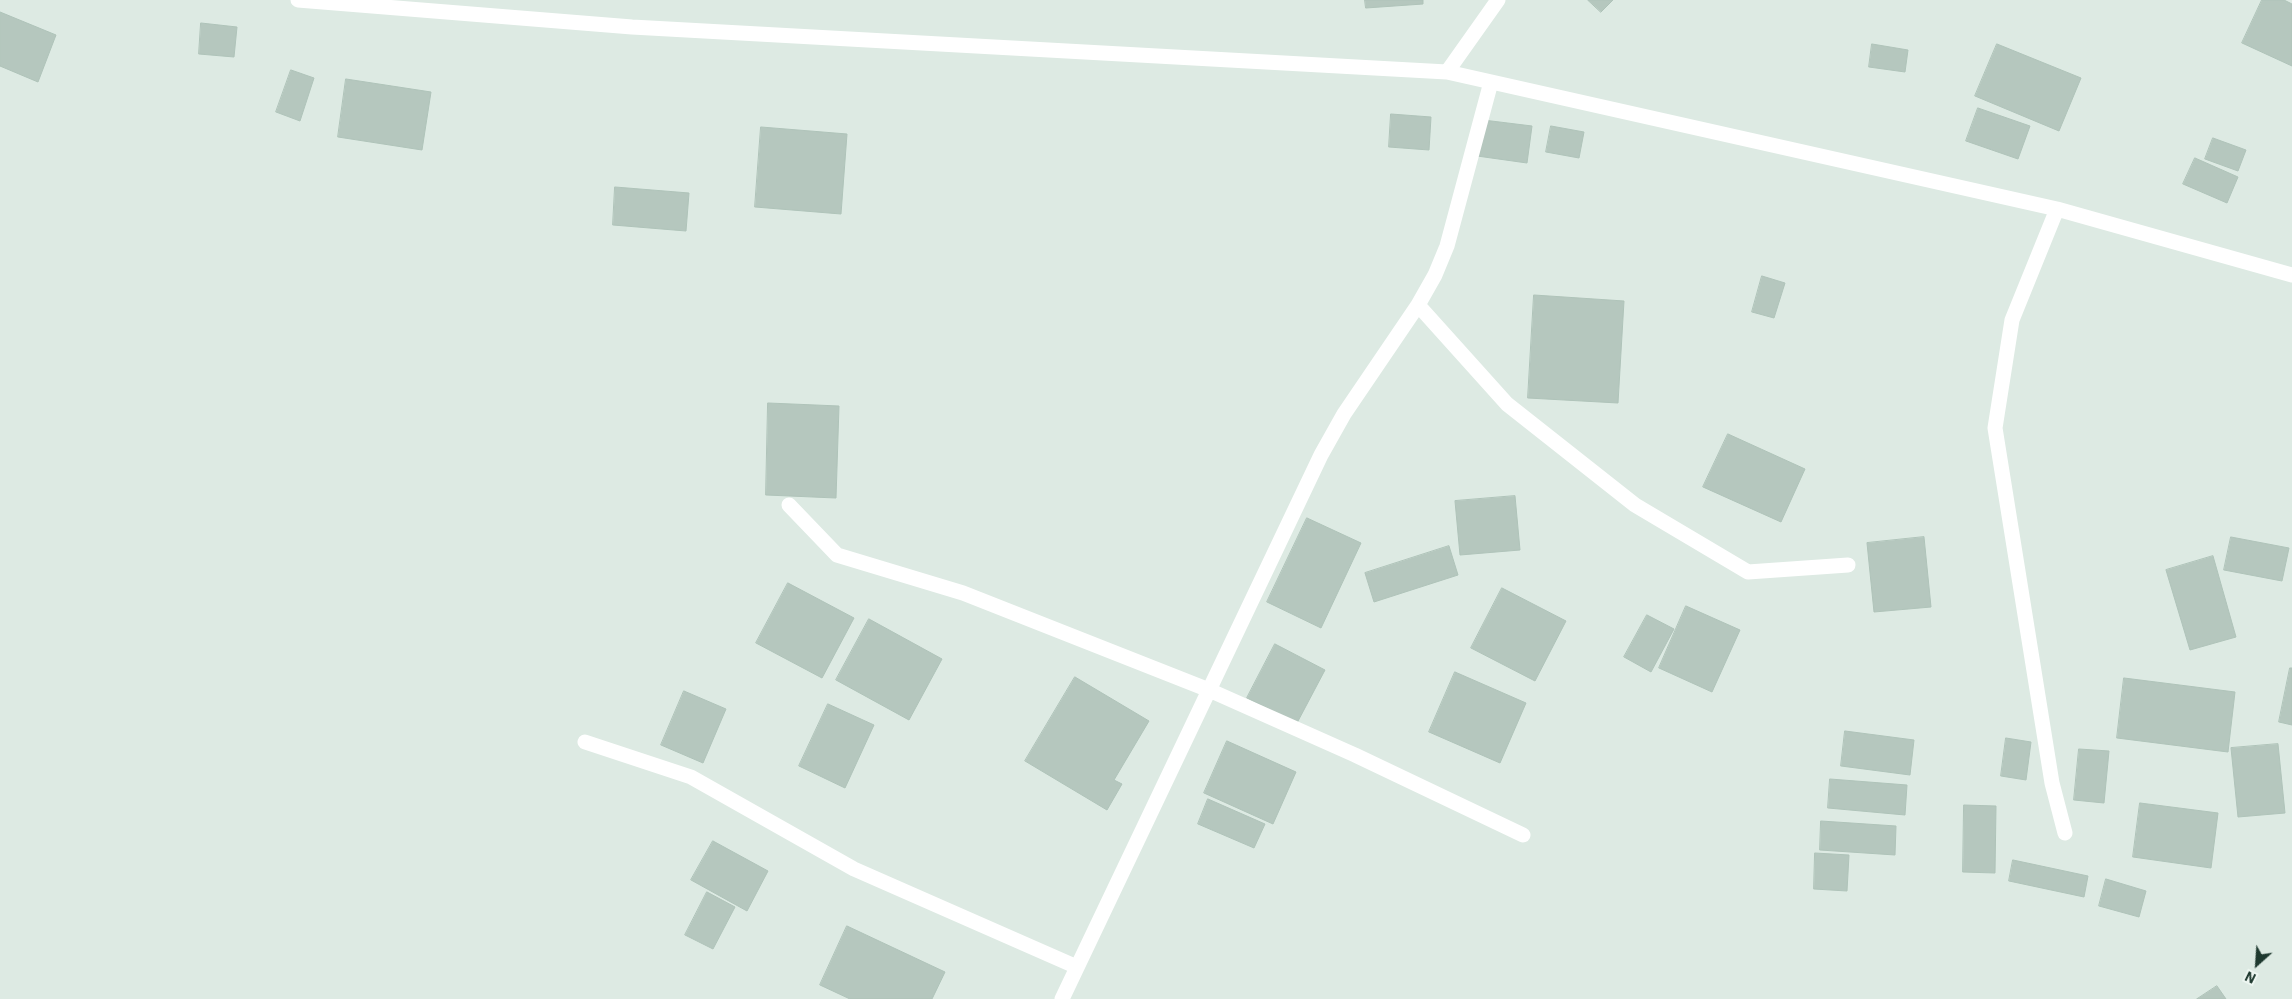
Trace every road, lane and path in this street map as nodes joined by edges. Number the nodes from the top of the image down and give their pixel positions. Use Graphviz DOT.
graph roads {
  1 [pos="306,0"];
  2 [pos="1498,0"];
  3 [pos="1447,72"];
  4 [pos="1491,82"];
  5 [pos="2057,209"];
  6 [pos="2292,275"];
  7 [pos="1418,305"];
  8 [pos="789,505"];
  9 [pos="1848,565"];
  10 [pos="1209,690"];
  11 [pos="585,742"];
  12 [pos="2065,833"];
  13 [pos="1523,835"];
  14 [pos="1077,968"];
  15 [pos="1062,999"];
  1 -- 3 [label="street"];
  2 -- 3 [label="street"];
  3 -- 4 [label="street"];
  4 -- 5 [label="street"];
  4 -- 7 [label="street"];
  5 -- 6 [label="street"];
  5 -- 12 [label="street"];
  7 -- 9 [label="street"];
  7 -- 10 [label="street"];
  8 -- 10 [label="street"];
  10 -- 13 [label="street"];
  10 -- 14 [label="street"];
  11 -- 14 [label="street"];
  14 -- 15 [label="street"];
}
